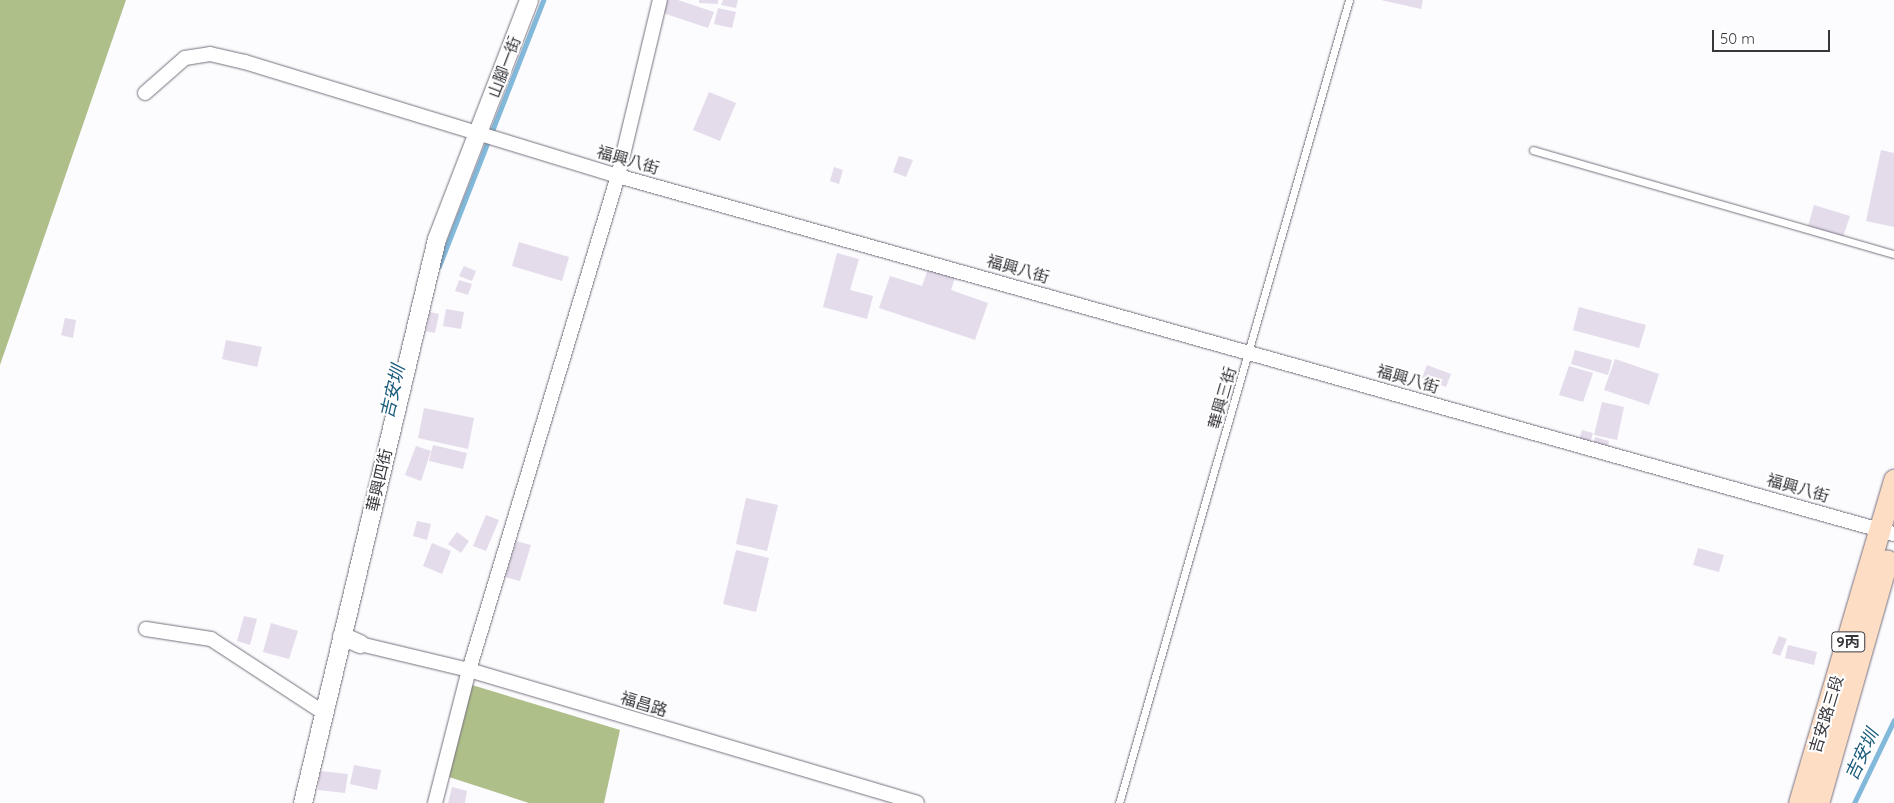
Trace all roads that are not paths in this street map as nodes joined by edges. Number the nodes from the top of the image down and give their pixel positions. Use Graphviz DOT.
graph roads {
  1 [pos="529,0"];
  2 [pos="660,0"];
  3 [pos="1349,0"];
  4 [pos="145,93"];
  5 [pos="481,135"];
  6 [pos="1533,150"];
  7 [pos="618,176"];
  8 [pos="1894,254"];
  9 [pos="1250,352"];
  10 [pos="1894,480"];
  11 [pos="1890,534"];
  12 [pos="146,629"];
  13 [pos="350,640"];
  14 [pos="469,670"];
  15 [pos="324,713"];
  16 [pos="303,803"];
  17 [pos="435,803"];
  18 [pos="917,803"];
  19 [pos="1119,803"];
  20 [pos="1799,803"];
  21 [pos="1818,803"];
  1 -- 5 [label="street, 山腳一街"];
  2 -- 7 [label="street"];
  3 -- 9 [label="lane, 華興三街"];
  4 -- 5 [label="street, 福興八街"];
  5 -- 7 [label="street, 福興八街"];
  5 -- 13 [label="street, 華興四街"];
  6 -- 8 [label="lane"];
  7 -- 9 [label="street, 福興八街"];
  7 -- 14 [label="street"];
  9 -- 11 [label="street, 福興八街"];
  9 -- 19 [label="lane, 華興三街"];
  10 -- 11 [label="main road, 吉安路三段 / 9丙"];
  11 -- 20 [label="main road, 吉安路三段 / 9丙"];
  11 -- 21 [label="main road, 吉安路三段 / 9丙"];
  12 -- 15 [label="street"];
  13 -- 14 [label="street, 福昌路"];
  13 -- 15 [label="street, 華興四街"];
  14 -- 17 [label="street"];
  14 -- 18 [label="street, 福昌路"];
  15 -- 16 [label="street, 華興四街"];
}
